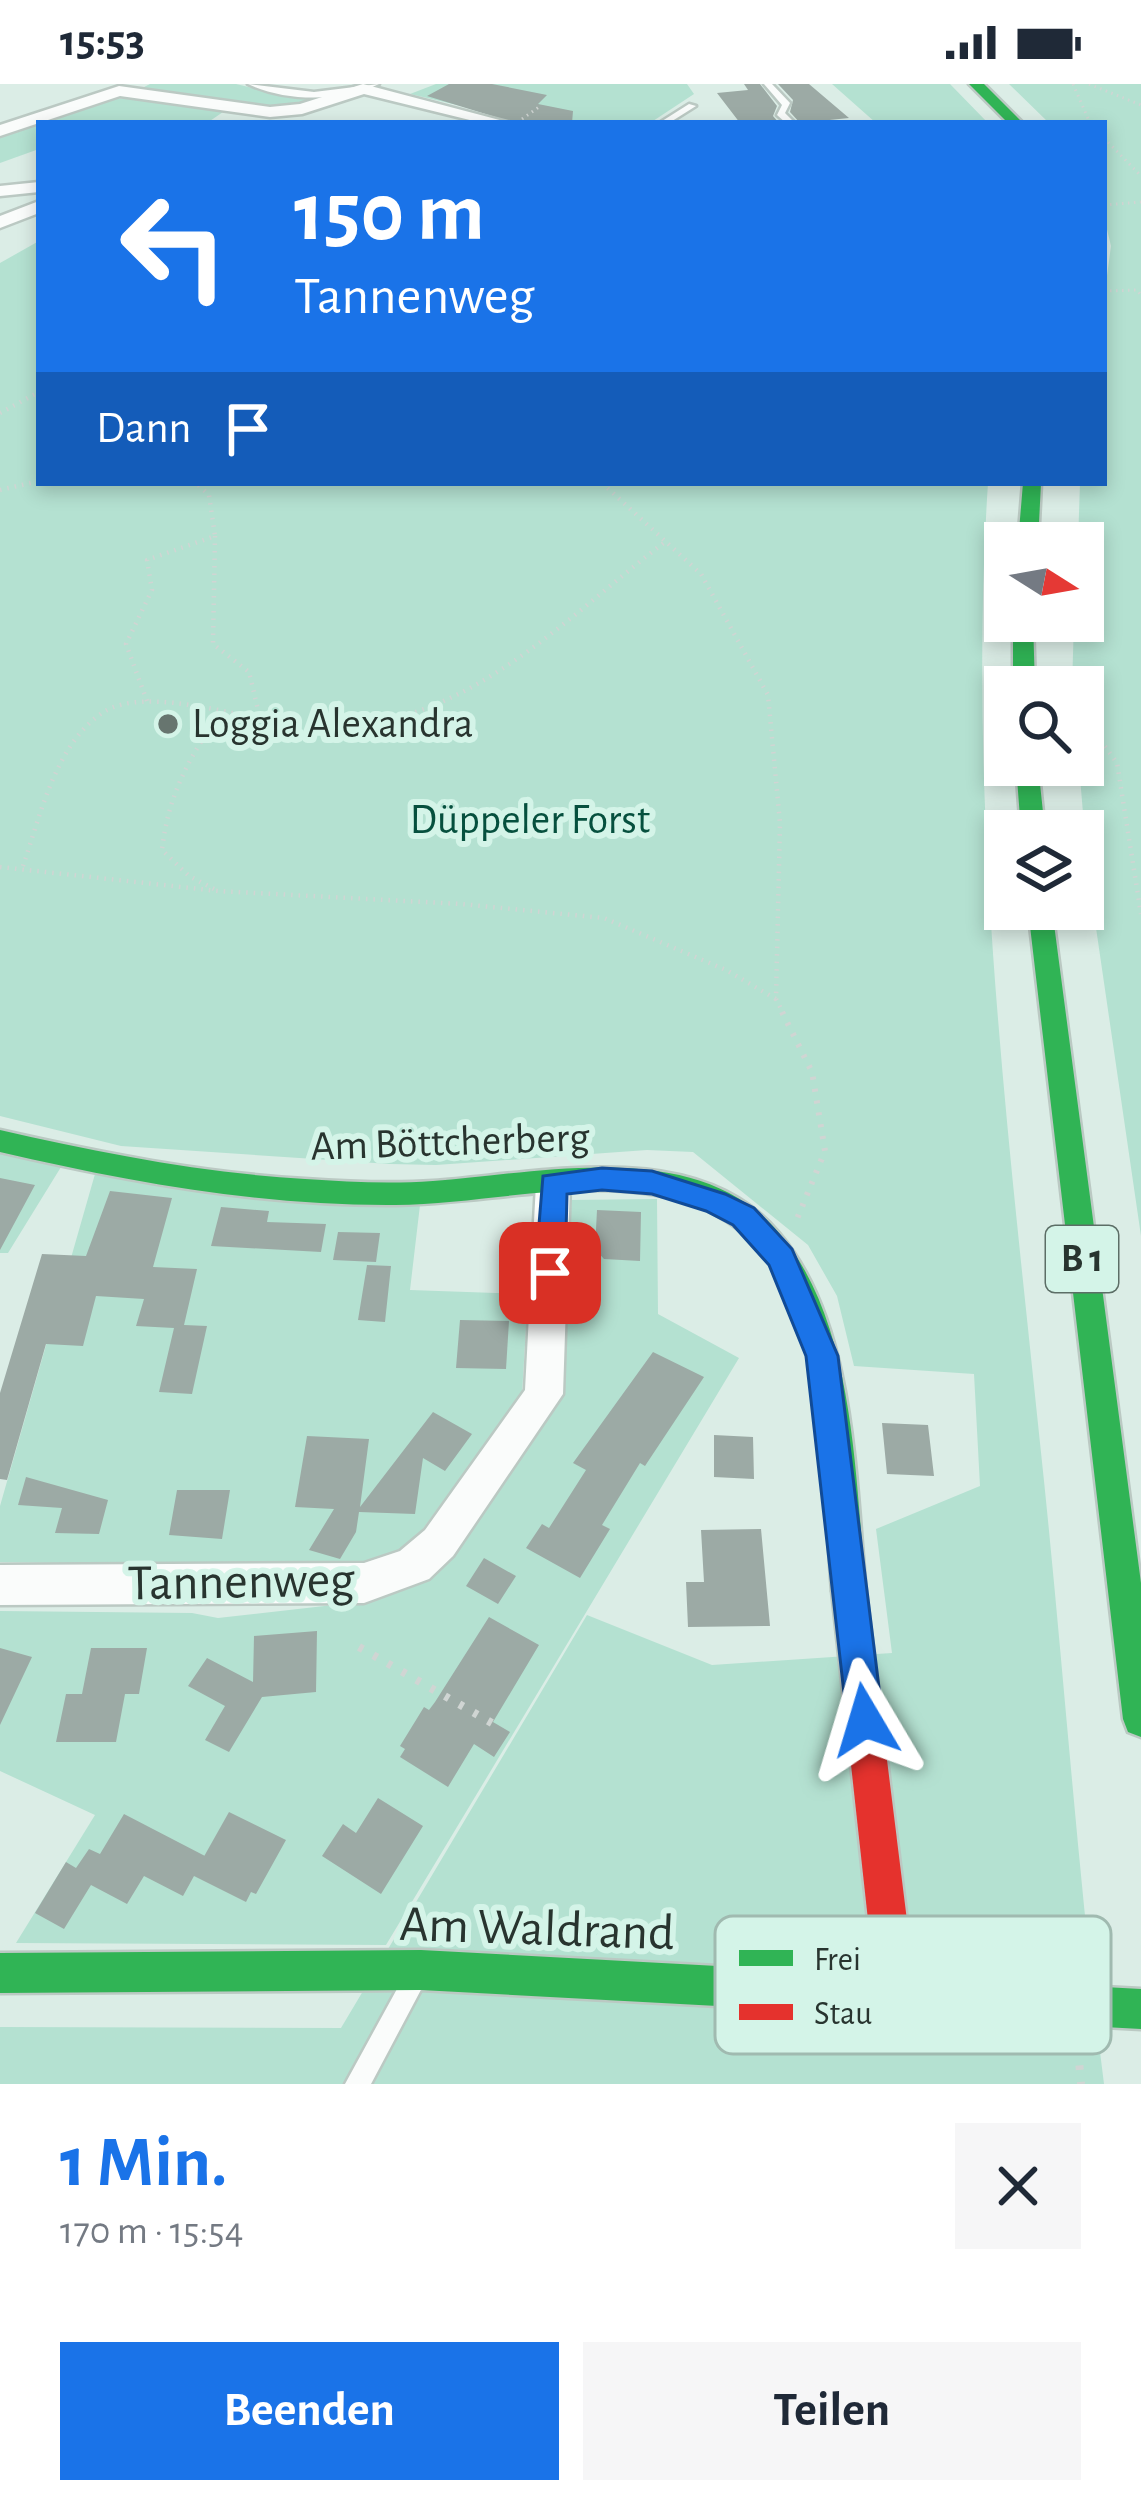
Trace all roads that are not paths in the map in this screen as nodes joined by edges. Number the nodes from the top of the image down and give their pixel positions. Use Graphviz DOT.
graph roads {
  1 [pos="252,84"];
  2 [pos="768,84"];
  3 [pos="976,84"];
  4 [pos="752,85"];
  5 [pos="369,86"];
  6 [pos="692,106"];
  7 [pos="234,110"];
  8 [pos="220,120"];
  9 [pos="505,120"];
  10 [pos="668,120"];
  11 [pos="788,120"];
  12 [pos="1013,120"];
  13 [pos="0,131"];
  14 [pos="36,187"];
  15 [pos="0,191"];
  16 [pos="36,208"];
  17 [pos="0,222"];
  18 [pos="1032,486"];
  19 [pos="1029,522"];
  20 [pos="1043,930"];
  21 [pos="0,1141"];
  22 [pos="554,1184"];
  23 [pos="0,1585"];
  24 [pos="1141,1719"];
  25 [pos="887,1916"];
  26 [pos="421,1970"];
  27 [pos="0,1973"];
  28 [pos="715,1984"];
  29 [pos="1111,2007"];
  30 [pos="1141,2009"];
  31 [pos="357,2084"];
  1 -- 5 [label="lane"];
  2 -- 4 [label="lane"];
  2 -- 11 [label="lane"];
  3 -- 12 [label="street"];
  5 -- 7 [label="street"];
  5 -- 9 [label="street"];
  6 -- 10 [label="lane"];
  7 -- 8 [label="street"];
  7 -- 13 [label="street"];
  14 -- 15 [label="street"];
  16 -- 17 [label="street"];
  18 -- 19 [label="street"];
  20 -- 24 [label="street, B 1"];
  21 -- 22 [label="street, Am Böttcherberg"];
  22 -- 23 [label="street, Tannenweg"];
  22 -- 25 [label="street, Am Böttcherberg"];
  26 -- 27 [label="street, Am Waldrand"];
  26 -- 28 [label="street, Am Waldrand"];
  26 -- 31 [label="lane"];
  29 -- 30 [label="street, Am Waldrand"];
}
